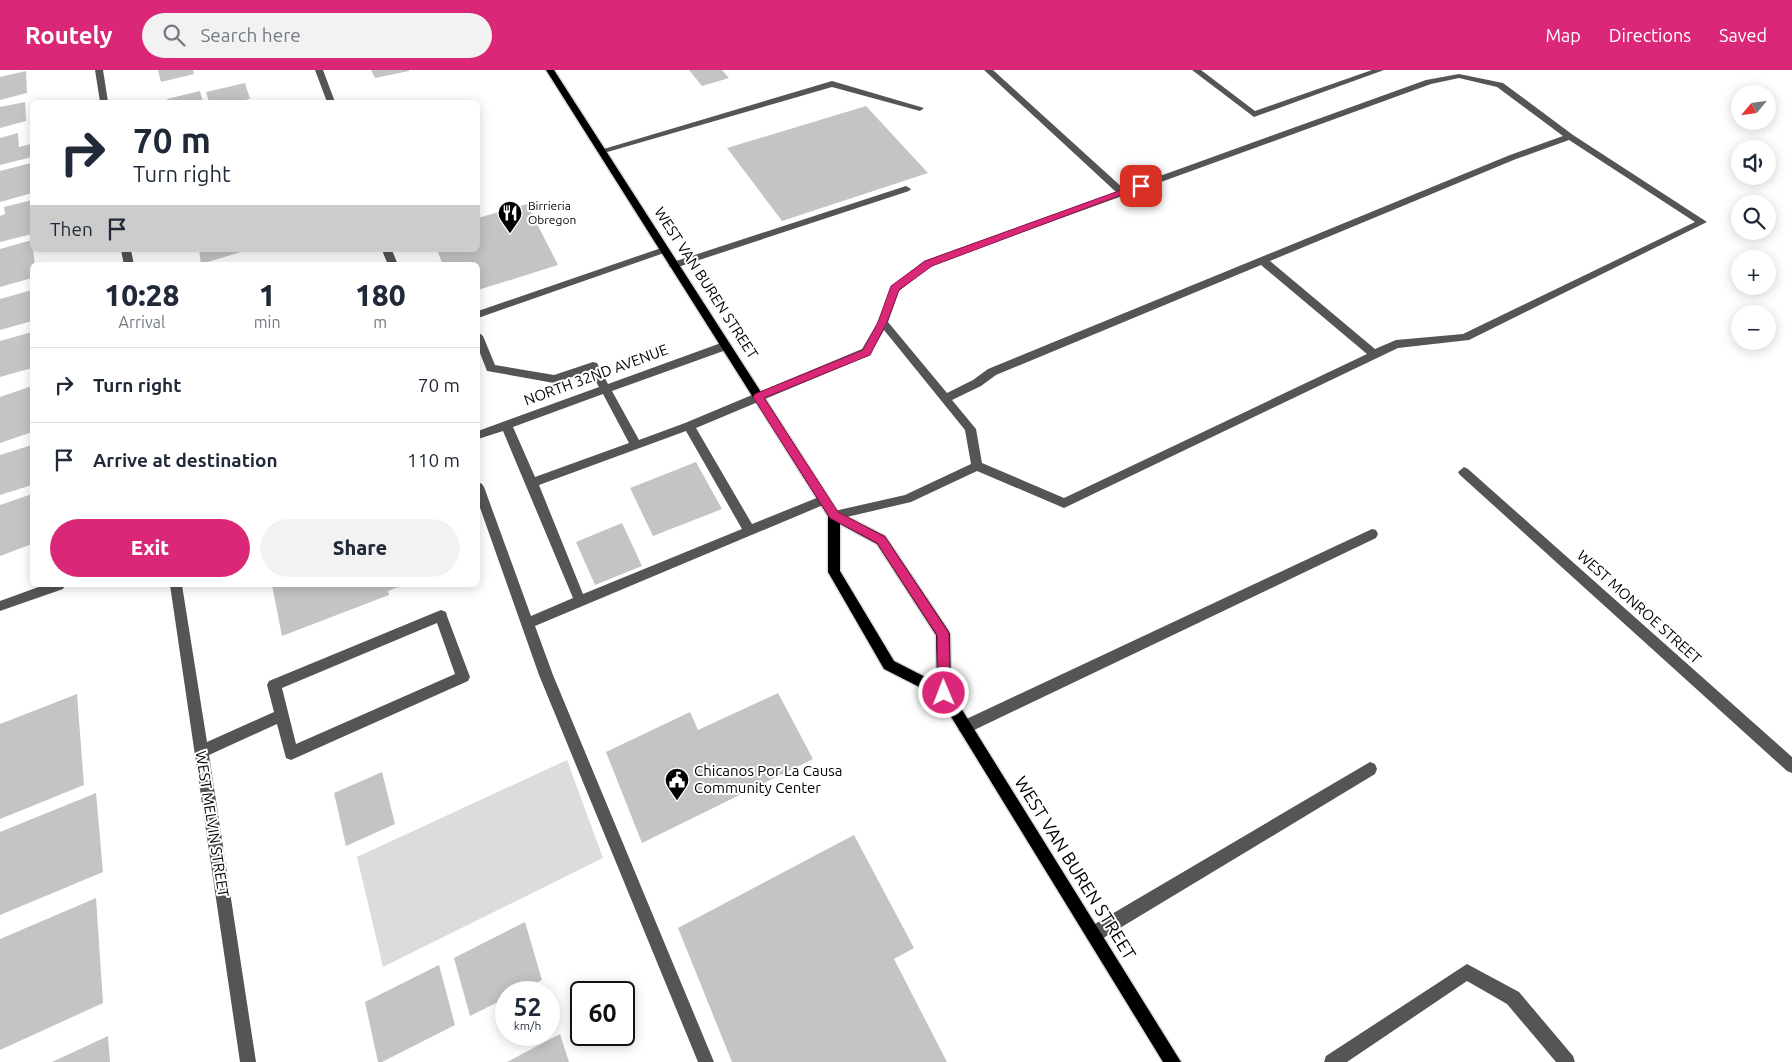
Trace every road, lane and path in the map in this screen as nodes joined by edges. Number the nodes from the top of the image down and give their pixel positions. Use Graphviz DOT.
graph roads {
  1 [pos="100,70"];
  2 [pos="319,70"];
  3 [pos="550,70"];
  4 [pos="988,70"];
  5 [pos="1196,70"];
  6 [pos="1380,70"];
  7 [pos="104,100"];
  8 [pos="330,100"];
  9 [pos="920,108"];
  10 [pos="1570,137"];
  11 [pos="601,151"];
  12 [pos="906,189"];
  13 [pos="1123,193"];
  14 [pos="664,250"];
  15 [pos="1262,260"];
  16 [pos="674,265"];
  17 [pos="480,314"];
  18 [pos="882,322"];
  19 [pos="480,341"];
  20 [pos="725,346"];
  21 [pos="1374,354"];
  22 [pos="606,389"];
  23 [pos="758,397"];
  24 [pos="945,399"];
  25 [pos="506,425"];
  26 [pos="689,426"];
  27 [pos="480,434"];
  28 [pos="636,445"];
  29 [pos="977,466"];
  30 [pos="1464,472"];
  31 [pos="532,483"];
  32 [pos="480,493"];
  33 [pos="824,500"];
  34 [pos="834,515"];
  35 [pos="750,531"];
  36 [pos="1372,534"];
  37 [pos="54,587"];
  38 [pos="176,587"];
  39 [pos="580,601"];
  40 [pos="0,606"];
  41 [pos="527,623"];
  42 [pos="944,693"];
  43 [pos="282,715"];
  44 [pos="965,727"];
  45 [pos="201,752"];
  46 [pos="1792,766"];
  47 [pos="1370,769"];
  48 [pos="1094,934"];
  49 [pos="248,1062"];
  50 [pos="706,1062"];
  51 [pos="1173,1062"];
  52 [pos="1332,1062"];
  53 [pos="1567,1062"];
  1 -- 7 [label="street"];
  2 -- 8 [label="street"];
  3 -- 11 [label="main road, WEST VAN BUREN STREET"];
  4 -- 13 [label="street"];
  5 -- 6 [label="street"];
  9 -- 11 [label="street"];
  10 -- 13 [label="street"];
  10 -- 15 [label="street"];
  10 -- 21 [label="street"];
  11 -- 14 [label="main road, WEST VAN BUREN STREET"];
  12 -- 16 [label="street"];
  13 -- 18 [label="street"];
  14 -- 16 [label="main road, WEST VAN BUREN STREET"];
  14 -- 17 [label="street"];
  15 -- 21 [label="street"];
  15 -- 24 [label="street"];
  16 -- 20 [label="main road, WEST VAN BUREN STREET"];
  18 -- 23 [label="street"];
  18 -- 24 [label="street"];
  19 -- 22 [label="street"];
  20 -- 22 [label="street, NORTH 32ND AVENUE"];
  20 -- 23 [label="main road, WEST VAN BUREN STREET"];
  21 -- 29 [label="street"];
  22 -- 25 [label="street, NORTH 32ND AVENUE"];
  22 -- 28 [label="street"];
  23 -- 26 [label="street"];
  23 -- 33 [label="main road, WEST VAN BUREN STREET"];
  24 -- 29 [label="street"];
  25 -- 27 [label="street, NORTH 32ND AVENUE"];
  25 -- 31 [label="street"];
  26 -- 28 [label="street"];
  26 -- 35 [label="street"];
  28 -- 31 [label="street"];
  29 -- 34 [label="street"];
  30 -- 46 [label="street, WEST MONROE STREET"];
  31 -- 39 [label="street"];
  32 -- 41 [label="street"];
  33 -- 34 [label="main road, WEST VAN BUREN STREET"];
  33 -- 35 [label="street"];
  34 -- 42 [label="main road, WEST VAN BUREN STREET"];
  34 -- 42 [label="main road"];
  35 -- 39 [label="street"];
  36 -- 44 [label="street"];
  37 -- 40 [label="street"];
  38 -- 45 [label="street, WEST MELVIN STREET"];
  39 -- 41 [label="street"];
  41 -- 50 [label="street"];
  42 -- 44 [label="main road, WEST VAN BUREN STREET"];
  43 -- 43 [label="street"];
  43 -- 45 [label="street"];
  44 -- 48 [label="main road, WEST VAN BUREN STREET"];
  45 -- 49 [label="street, WEST MELVIN STREET"];
  47 -- 48 [label="street"];
  48 -- 51 [label="main road, WEST VAN BUREN STREET"];
  52 -- 53 [label="street"];
}
